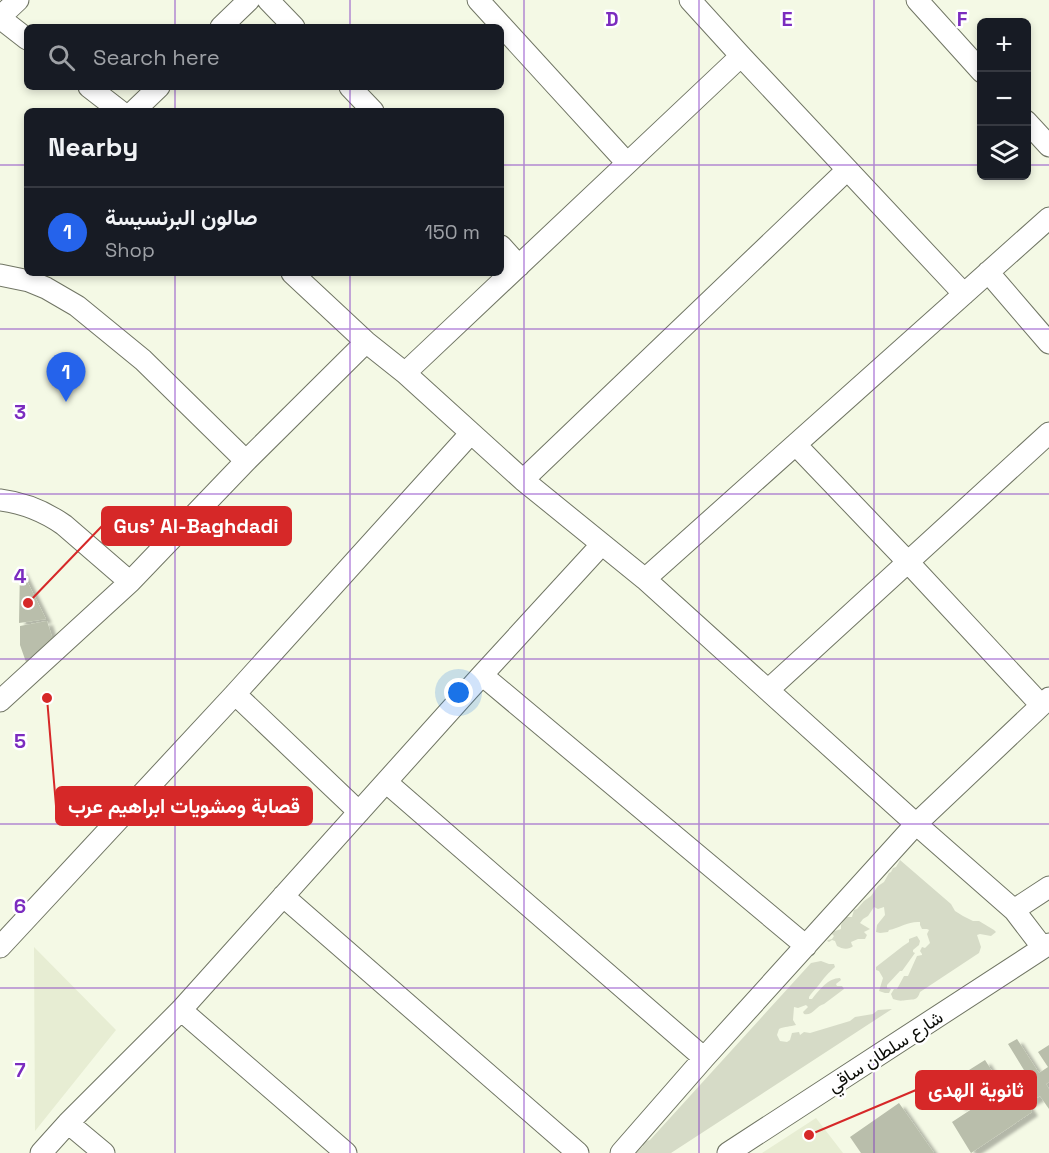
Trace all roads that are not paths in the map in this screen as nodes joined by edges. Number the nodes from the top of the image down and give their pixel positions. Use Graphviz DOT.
graph roads {
  1 [pos="18,0"];
  2 [pos="249,0"];
  3 [pos="268,0"];
  4 [pos="478,0"];
  5 [pos="690,0"];
  6 [pos="917,0"];
  7 [pos="0,17"];
  8 [pos="224,24"];
  9 [pos="291,24"];
  10 [pos="500,24"];
  11 [pos="504,28"];
  12 [pos="24,37"];
  13 [pos="741,56"];
  14 [pos="977,68"];
  15 [pos="93,90"];
  16 [pos="156,90"];
  17 [pos="353,90"];
  18 [pos="116,108"];
  19 [pos="137,108"];
  20 [pos="370,108"];
  21 [pos="1031,126"];
  22 [pos="1049,146"];
  23 [pos="627,163"];
  24 [pos="847,170"];
  25 [pos="1049,218"];
  26 [pos="504,249"];
  27 [pos="519,266"];
  28 [pos="988,272"];
  29 [pos="0,275"];
  30 [pos="295,276"];
  31 [pos="964,294"];
  32 [pos="366,342"];
  33 [pos="1049,343"];
  34 [pos="405,373"];
  35 [pos="471,433"];
  36 [pos="1049,433"];
  37 [pos="796,445"];
  38 [pos="246,461"];
  39 [pos="523,480"];
  40 [pos="0,500"];
  41 [pos="602,544"];
  42 [pos="907,561"];
  43 [pos="645,579"];
  44 [pos="130,582"];
  45 [pos="482,675"];
  46 [pos="768,690"];
  47 [pos="235,694"];
  48 [pos="0,701"];
  49 [pos="1045,702"];
  50 [pos="386,782"];
  51 [pos="359,812"];
  52 [pos="916,824"];
  53 [pos="1049,887"];
  54 [pos="283,896"];
  55 [pos="1014,910"];
  56 [pos="806,946"];
  57 [pos="1046,946"];
  58 [pos="0,947"];
  59 [pos="180,1010"];
  60 [pos="704,1058"];
  61 [pos="68,1123"];
  62 [pos="41,1153"];
  63 [pos="104,1153"];
  64 [pos="346,1153"];
  65 [pos="578,1153"];
  66 [pos="621,1153"];
  67 [pos="728,1153"];
  1 -- 7 [label="street"];
  2 -- 8 [label="street"];
  3 -- 9 [label="street"];
  4 -- 10 [label="street"];
  5 -- 13 [label="street"];
  6 -- 14 [label="street"];
  7 -- 12 [label="street"];
  11 -- 23 [label="street"];
  13 -- 23 [label="street"];
  13 -- 24 [label="street"];
  15 -- 18 [label="street"];
  16 -- 19 [label="street"];
  17 -- 20 [label="street"];
  21 -- 22 [label="street"];
  23 -- 27 [label="street"];
  24 -- 31 [label="street"];
  24 -- 39 [label="street"];
  25 -- 28 [label="street"];
  26 -- 27 [label="street"];
  27 -- 34 [label="street"];
  28 -- 31 [label="street"];
  28 -- 33 [label="street"];
  29 -- 38 [label="street"];
  30 -- 32 [label="street"];
  31 -- 37 [label="street"];
  32 -- 34 [label="street"];
  32 -- 38 [label="street"];
  34 -- 35 [label="street"];
  35 -- 39 [label="street"];
  35 -- 47 [label="street"];
  36 -- 42 [label="street"];
  37 -- 42 [label="street"];
  37 -- 43 [label="street"];
  38 -- 44 [label="street"];
  39 -- 41 [label="street"];
  40 -- 44 [label="street"];
  41 -- 43 [label="street"];
  41 -- 45 [label="street"];
  42 -- 46 [label="street"];
  42 -- 49 [label="street"];
  43 -- 46 [label="street"];
  44 -- 48 [label="street"];
  45 -- 50 [label="street"];
  45 -- 56 [label="street"];
  46 -- 52 [label="street"];
  47 -- 51 [label="street"];
  47 -- 58 [label="street"];
  49 -- 52 [label="street"];
  50 -- 51 [label="street"];
  50 -- 60 [label="street"];
  51 -- 54 [label="street"];
  52 -- 55 [label="street"];
  52 -- 56 [label="street"];
  53 -- 55 [label="street"];
  54 -- 59 [label="street"];
  54 -- 65 [label="street"];
  55 -- 57 [label="street"];
  56 -- 60 [label="street"];
  57 -- 67 [label="street, شارع سلطان ساقي"];
  59 -- 61 [label="street"];
  59 -- 64 [label="street"];
  60 -- 66 [label="street"];
  61 -- 62 [label="street"];
  61 -- 63 [label="street"];
}
